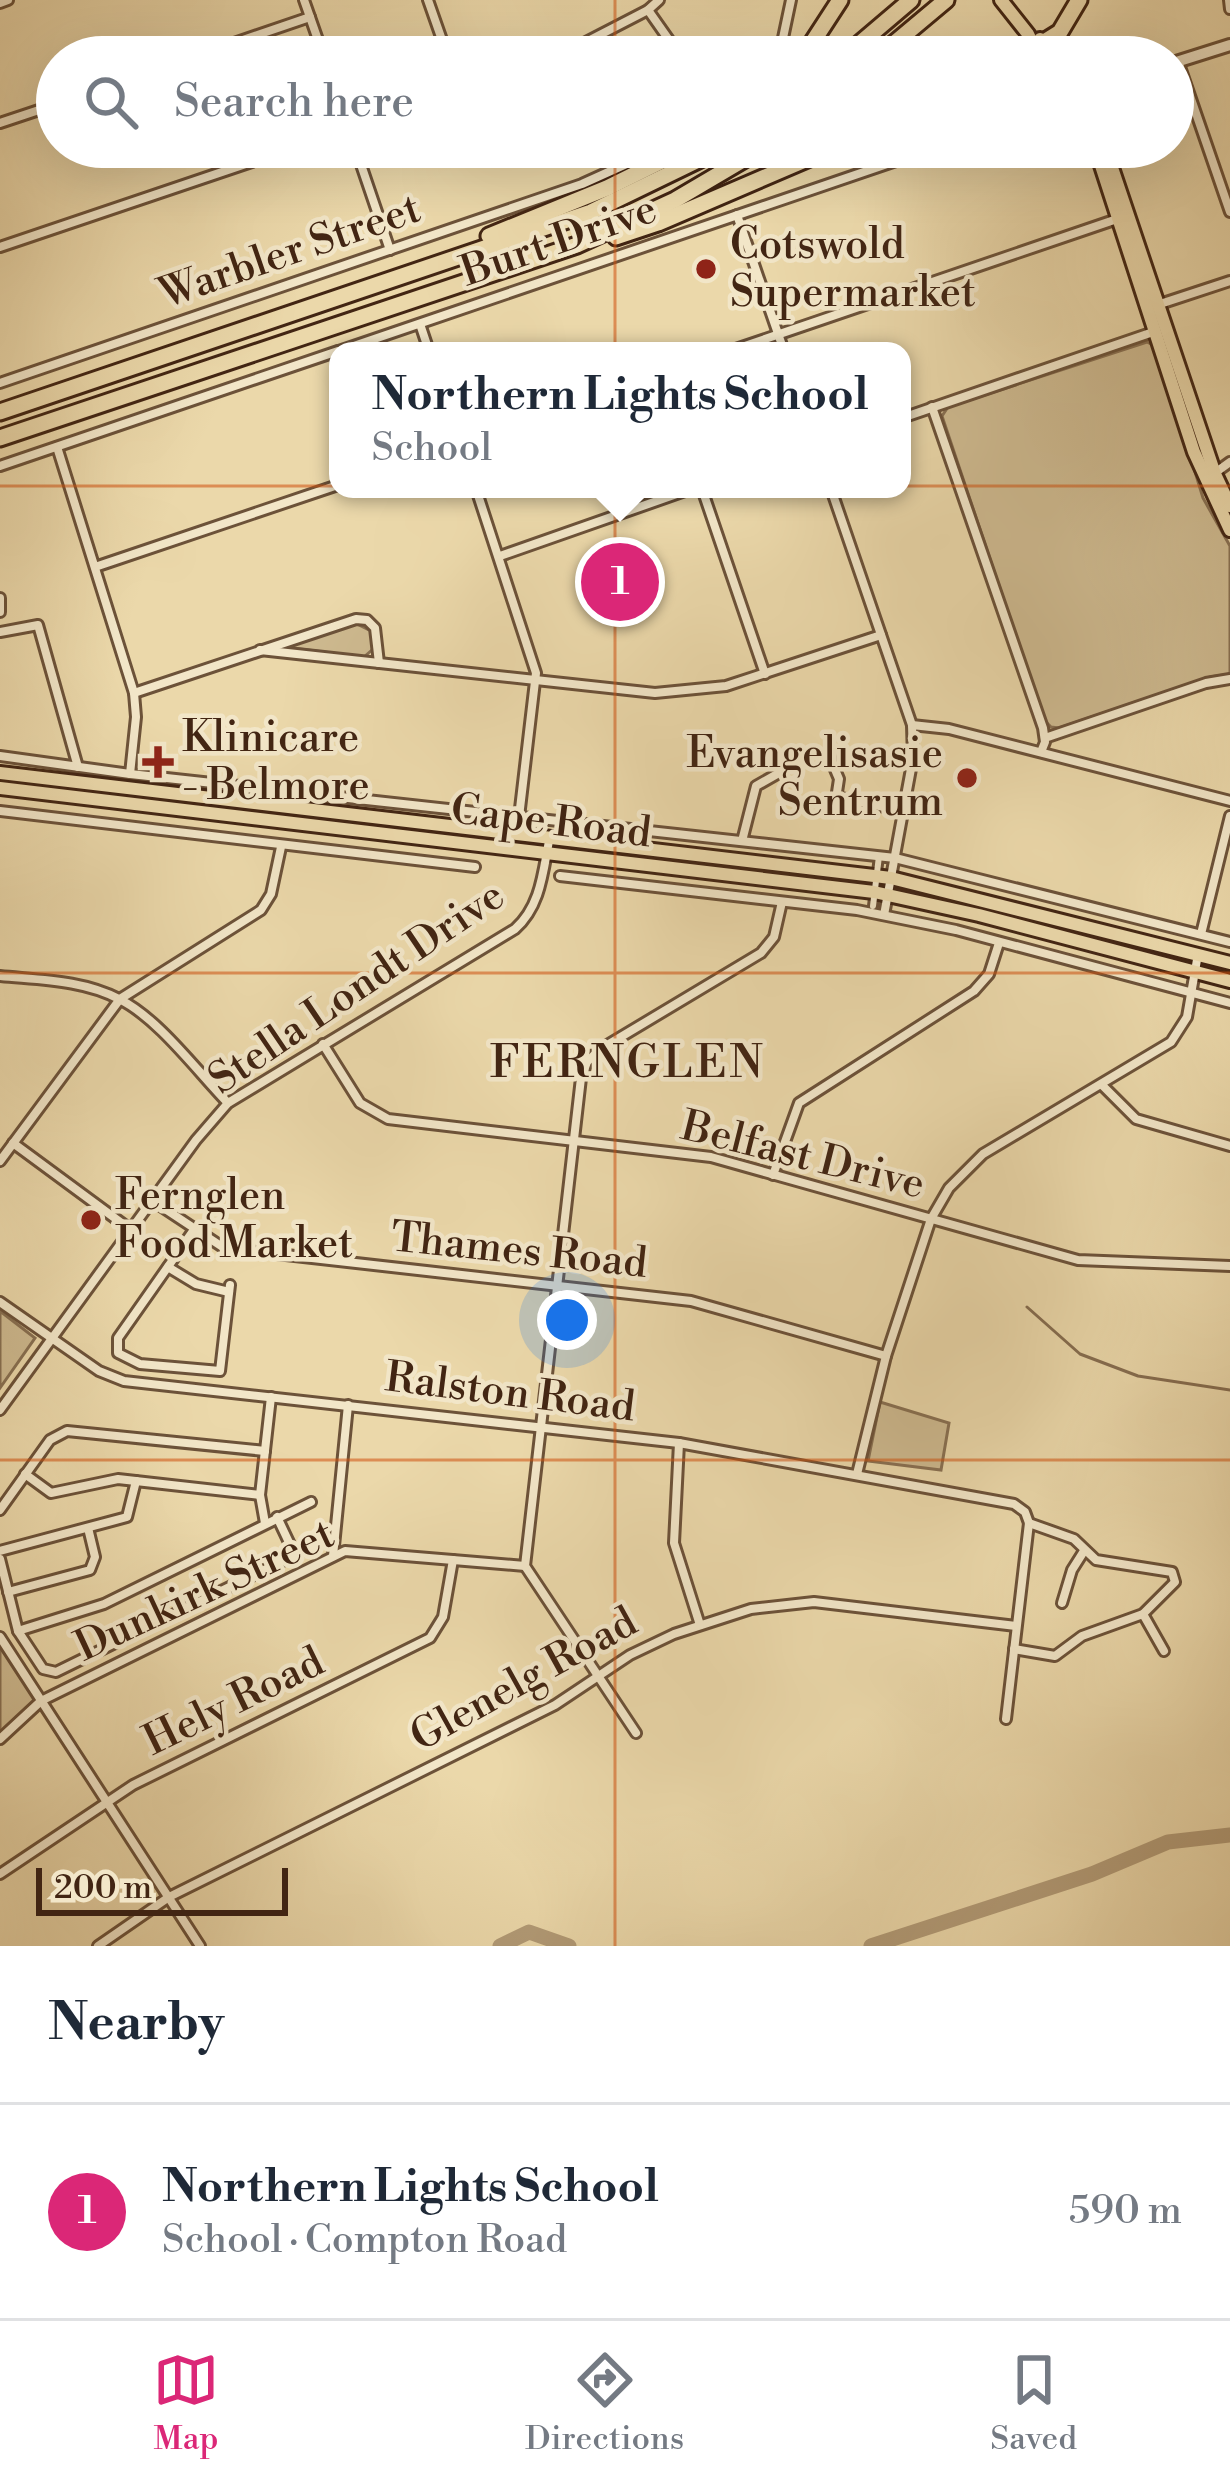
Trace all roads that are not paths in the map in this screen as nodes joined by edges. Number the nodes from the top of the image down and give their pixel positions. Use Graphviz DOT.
graph roads {
  1 [pos="304,0"];
  2 [pos="428,0"];
  3 [pos="659,0"];
  4 [pos="790,0"];
  5 [pos="840,0"];
  6 [pos="911,0"];
  7 [pos="946,0"];
  8 [pos="1001,0"];
  9 [pos="1079,0"];
  10 [pos="648,10"];
  11 [pos="310,17"];
  12 [pos="254,36"];
  13 [pos="317,36"];
  14 [pos="441,36"];
  15 [pos="598,36"];
  16 [pos="666,36"];
  17 [pos="782,36"];
  18 [pos="817,36"];
  19 [pos="869,36"];
  20 [pos="903,36"];
  21 [pos="1026,36"];
  22 [pos="1053,36"];
  23 [pos="1230,45"];
  24 [pos="1194,56"];
  25 [pos="36,111"];
  26 [pos="1194,112"];
  27 [pos="0,123"];
  28 [pos="234,168"];
  29 [pos="362,168"];
  30 [pos="617,168"];
  31 [pos="647,168"];
  32 [pos="682,168"];
  33 [pos="731,168"];
  34 [pos="786,168"];
  35 [pos="875,168"];
  36 [pos="1103,168"];
  37 [pos="1110,168"];
  38 [pos="1230,212"];
  39 [pos="736,215"];
  40 [pos="1123,217"];
  41 [pos="577,245"];
  42 [pos="0,248"];
  43 [pos="390,250"];
  44 [pos="1230,281"];
  45 [pos="358,290"];
  46 [pos="1154,306"];
  47 [pos="419,323"];
  48 [pos="1161,329"];
  49 [pos="778,334"];
  50 [pos="365,342"];
  51 [pos="426,342"];
  52 [pos="755,342"];
  53 [pos="781,342"];
  54 [pos="329,354"];
  55 [pos="0,383"];
  56 [pos="932,407"];
  57 [pos="0,412"];
  58 [pos="911,415"];
  59 [pos="0,438"];
  60 [pos="57,447"];
  61 [pos="1230,462"];
  62 [pos="0,466"];
  63 [pos="1209,476"];
  64 [pos="329,487"];
  65 [pos="479,498"];
  66 [pos="665,498"];
  67 [pos="705,498"];
  68 [pos="834,498"];
  69 [pos="1230,506"];
  70 [pos="1230,530"];
  71 [pos="500,556"];
  72 [pos="95,567"];
  73 [pos="0,598"];
  74 [pos="0,612"];
  75 [pos="0,632"];
  76 [pos="881,635"];
  77 [pos="260,650"];
  78 [pos="379,664"];
  79 [pos="765,674"];
  80 [pos="1230,679"];
  81 [pos="536,681"];
  82 [pos="134,693"];
  83 [pos="912,725"];
  84 [pos="1046,738"];
  85 [pos="828,752"];
  86 [pos="1041,752"];
  87 [pos="0,756"];
  88 [pos="78,767"];
  89 [pos="786,769"];
  90 [pos="0,772"];
  91 [pos="130,774"];
  92 [pos="0,788"];
  93 [pos="128,790"];
  94 [pos="837,797"];
  95 [pos="1230,802"];
  96 [pos="126,806"];
  97 [pos="0,812"];
  98 [pos="834,812"];
  99 [pos="903,812"];
  100 [pos="1230,815"];
  101 [pos="520,817"];
  102 [pos="550,835"];
  103 [pos="742,841"];
  104 [pos="281,847"];
  105 [pos="546,854"];
  106 [pos="879,856"];
  107 [pos="895,858"];
  108 [pos="475,867"];
  109 [pos="560,877"];
  110 [pos="884,877"];
  111 [pos="878,898"];
  112 [pos="782,902"];
  113 [pos="884,915"];
  114 [pos="1202,934"];
  115 [pos="1230,942"];
  116 [pos="999,943"];
  117 [pos="1198,954"];
  118 [pos="1230,963"];
  119 [pos="1196,972"];
  120 [pos="0,976"];
  121 [pos="1230,981"];
  122 [pos="1192,994"];
  123 [pos="120,999"];
  124 [pos="1230,1004"];
  125 [pos="323,1043"];
  126 [pos="1102,1084"];
  127 [pos="228,1102"];
  128 [pos="574,1140"];
  129 [pos="13,1144"];
  130 [pos="1230,1146"];
  131 [pos="0,1161"];
  132 [pos="773,1175"];
  133 [pos="152,1201"];
  134 [pos="931,1219"];
  135 [pos="131,1230"];
  136 [pos="193,1231"];
  137 [pos="1230,1266"];
  138 [pos="167,1267"];
  139 [pos="556,1285"];
  140 [pos="0,1301"];
  141 [pos="52,1339"];
  142 [pos="886,1356"];
  143 [pos="272,1397"];
  144 [pos="348,1405"];
  145 [pos="0,1411"];
  146 [pos="542,1427"];
  147 [pos="679,1443"];
  148 [pos="265,1451"];
  149 [pos="25,1474"];
  150 [pos="857,1474"];
  151 [pos="136,1481"];
  152 [pos="260,1495"];
  153 [pos="311,1502"];
  154 [pos="0,1510"];
  155 [pos="278,1517"];
  156 [pos="1029,1520"];
  157 [pos="266,1523"];
  158 [pos="88,1528"];
  159 [pos="313,1546"];
  160 [pos="1084,1552"];
  161 [pos="0,1555"];
  162 [pos="295,1555"];
  163 [pos="333,1556"];
  164 [pos="453,1560"];
  165 [pos="525,1566"];
  166 [pos="8,1592"];
  167 [pos="1062,1603"];
  168 [pos="1143,1614"];
  169 [pos="700,1625"];
  170 [pos="1016,1627"];
  171 [pos="18,1631"];
  172 [pos="0,1637"];
  173 [pos="1014,1649"];
  174 [pos="1164,1651"];
  175 [pos="598,1676"];
  176 [pos="41,1702"];
  177 [pos="1006,1719"];
  178 [pos="636,1733"];
  179 [pos="0,1739"];
  180 [pos="106,1799"];
  181 [pos="0,1874"];
  182 [pos="169,1898"];
  183 [pos="98,1946"];
  184 [pos="200,1946"];
  1 -- 11 [label="street"];
  2 -- 14 [label="street"];
  3 -- 10 [label="street"];
  4 -- 17 [label="street"];
  5 -- 18 [label="highway"];
  6 -- 19 [label="highway"];
  7 -- 20 [label="highway"];
  8 -- 21 [label="main road"];
  9 -- 22 [label="highway"];
  10 -- 15 [label="street"];
  10 -- 16 [label="street"];
  11 -- 12 [label="street"];
  11 -- 13 [label="street"];
  23 -- 24 [label="street"];
  25 -- 27 [label="street"];
  26 -- 38 [label="street"];
  28 -- 42 [label="street"];
  29 -- 43 [label="street"];
  30 -- 43 [label="street, Warbler Street"];
  31 -- 45 [label="highway"];
  32 -- 45 [label="highway"];
  33 -- 41 [label="highway"];
  34 -- 41 [label="highway"];
  35 -- 39 [label="street, Burt Drive"];
  36 -- 40 [label="main road"];
  37 -- 40 [label="main road"];
  39 -- 47 [label="street, Burt Drive"];
  39 -- 49 [label="street"];
  40 -- 46 [label="main road"];
  40 -- 49 [label="street"];
  41 -- 59 [label="highway"];
  43 -- 55 [label="street, Warbler Street"];
  44 -- 46 [label="street"];
  45 -- 57 [label="highway"];
  46 -- 48 [label="main road"];
  47 -- 50 [label="street, Burt Drive"];
  47 -- 51 [label="street"];
  48 -- 56 [label="street"];
  48 -- 63 [label="main road"];
  49 -- 52 [label="street"];
  49 -- 53 [label="street"];
  54 -- 60 [label="street, Burt Drive"];
  56 -- 58 [label="street"];
  56 -- 84 [label="street"];
  60 -- 62 [label="street, Burt Drive"];
  60 -- 72 [label="street"];
  61 -- 63 [label="street"];
  63 -- 69 [label="main road"];
  63 -- 70 [label="main road"];
  64 -- 72 [label="street"];
  65 -- 71 [label="street"];
  66 -- 71 [label="street"];
  67 -- 79 [label="street"];
  68 -- 76 [label="street"];
  71 -- 81 [label="street"];
  72 -- 82 [label="street"];
  73 -- 74 [label="street"];
  75 -- 88 [label="street"];
  76 -- 79 [label="street"];
  76 -- 83 [label="street"];
  77 -- 78 [label="street"];
  77 -- 78 [label="street"];
  77 -- 82 [label="street"];
  78 -- 81 [label="street"];
  79 -- 81 [label="street"];
  80 -- 84 [label="street"];
  81 -- 101 [label="street"];
  82 -- 91 [label="street"];
  83 -- 86 [label="street"];
  83 -- 99 [label="street"];
  84 -- 86 [label="street"];
  85 -- 94 [label="street"];
  86 -- 95 [label="street"];
  87 -- 88 [label="street, Cape Road"];
  88 -- 91 [label="street, Cape Road"];
  89 -- 103 [label="street"];
  90 -- 93 [label="main road, Cape Road"];
  91 -- 101 [label="street, Cape Road"];
  92 -- 96 [label="main road, Cape Road"];
  93 -- 96 [label="main road"];
  93 -- 102 [label="main road, Cape Road"];
  94 -- 98 [label="street"];
  94 -- 99 [label="street"];
  96 -- 105 [label="main road, Cape Road"];
  97 -- 104 [label="street, Cape Road"];
  99 -- 107 [label="street"];
  100 -- 114 [label="street"];
  101 -- 103 [label="street, Cape Road"];
  102 -- 105 [label="street, Stella Londt Drive"];
  102 -- 110 [label="main road, Cape Road"];
  103 -- 106 [label="street, Cape Road"];
  104 -- 108 [label="street, Cape Road"];
  104 -- 123 [label="street"];
  105 -- 111 [label="main road, Cape Road"];
  105 -- 125 [label="street, Stella Londt Drive"];
  106 -- 107 [label="street, Cape Road"];
  106 -- 110 [label="street"];
  107 -- 110 [label="street"];
  107 -- 114 [label="street, Cape Road"];
  109 -- 112 [label="street, Cape Road"];
  110 -- 111 [label="street"];
  110 -- 117 [label="main road, Cape Road"];
  111 -- 113 [label="street"];
  111 -- 119 [label="main road, Cape Road"];
  112 -- 113 [label="street, Cape Road"];
  112 -- 128 [label="street"];
  113 -- 116 [label="street, Cape Road"];
  114 -- 115 [label="street, Cape Road"];
  116 -- 122 [label="street, Cape Road"];
  116 -- 132 [label="street"];
  117 -- 118 [label="main road, Cape Road"];
  117 -- 119 [label="street"];
  119 -- 121 [label="main road, Cape Road"];
  119 -- 122 [label="street"];
  120 -- 123 [label="street"];
  122 -- 124 [label="street, Cape Road"];
  122 -- 126 [label="street"];
  123 -- 127 [label="street"];
  123 -- 129 [label="street"];
  125 -- 127 [label="street, Stella Londt Drive"];
  125 -- 128 [label="street, Belfast Drive"];
  126 -- 130 [label="street"];
  126 -- 134 [label="street"];
  127 -- 133 [label="street, Stella Londt Drive"];
  128 -- 132 [label="street, Belfast Drive"];
  128 -- 139 [label="street"];
  129 -- 131 [label="street"];
  129 -- 135 [label="street"];
  132 -- 134 [label="street, Belfast Drive"];
  133 -- 135 [label="street, Stella Londt Drive"];
  133 -- 136 [label="street, Thames Road"];
  134 -- 137 [label="street, Belfast Drive"];
  134 -- 142 [label="street"];
  135 -- 141 [label="street, Stella Londt Drive"];
  136 -- 138 [label="street"];
  136 -- 139 [label="street, Thames Road"];
  138 -- 138 [label="street"];
  139 -- 142 [label="street, Thames Road"];
  139 -- 146 [label="street"];
  140 -- 141 [label="street, Ralston Road"];
  141 -- 143 [label="street, Ralston Road"];
  141 -- 145 [label="street, Stella Londt Drive"];
  142 -- 150 [label="street"];
  143 -- 144 [label="street, Ralston Road"];
  143 -- 148 [label="street"];
  144 -- 146 [label="street, Ralston Road"];
  144 -- 163 [label="street"];
  146 -- 147 [label="street, Ralston Road"];
  146 -- 165 [label="street"];
  147 -- 150 [label="street, Ralston Road"];
  147 -- 169 [label="street"];
  148 -- 149 [label="street"];
  148 -- 152 [label="street"];
  149 -- 151 [label="street"];
  149 -- 154 [label="street"];
  150 -- 156 [label="street, Ralston Road"];
  151 -- 152 [label="street"];
  151 -- 158 [label="street"];
  152 -- 157 [label="street"];
  153 -- 155 [label="street"];
  155 -- 157 [label="street"];
  155 -- 162 [label="street"];
  156 -- 160 [label="street, Ralston Road"];
  156 -- 170 [label="street"];
  157 -- 171 [label="street"];
  158 -- 161 [label="street"];
  158 -- 166 [label="street"];
  159 -- 162 [label="street"];
  160 -- 167 [label="street"];
  160 -- 168 [label="street, Ralston Road"];
  161 -- 166 [label="street"];
  162 -- 171 [label="street"];
  163 -- 164 [label="street, Dunkirk Street"];
  163 -- 176 [label="street, Dunkirk Street"];
  164 -- 165 [label="street, Dunkirk Street"];
  164 -- 180 [label="street, Hely Road"];
  165 -- 175 [label="street"];
  166 -- 171 [label="street"];
  168 -- 173 [label="street"];
  168 -- 174 [label="street"];
  169 -- 170 [label="street, Glenelg Road"];
  169 -- 175 [label="street, Glenelg Road"];
  170 -- 173 [label="street"];
  172 -- 176 [label="street"];
  173 -- 177 [label="street"];
  175 -- 178 [label="street"];
  175 -- 182 [label="street, Glenelg Road"];
  176 -- 179 [label="street, Dunkirk Street"];
  176 -- 180 [label="street"];
  180 -- 181 [label="street, Hely Road"];
  180 -- 182 [label="street"];
  182 -- 183 [label="street, Glenelg Road"];
  182 -- 184 [label="street"];
}
